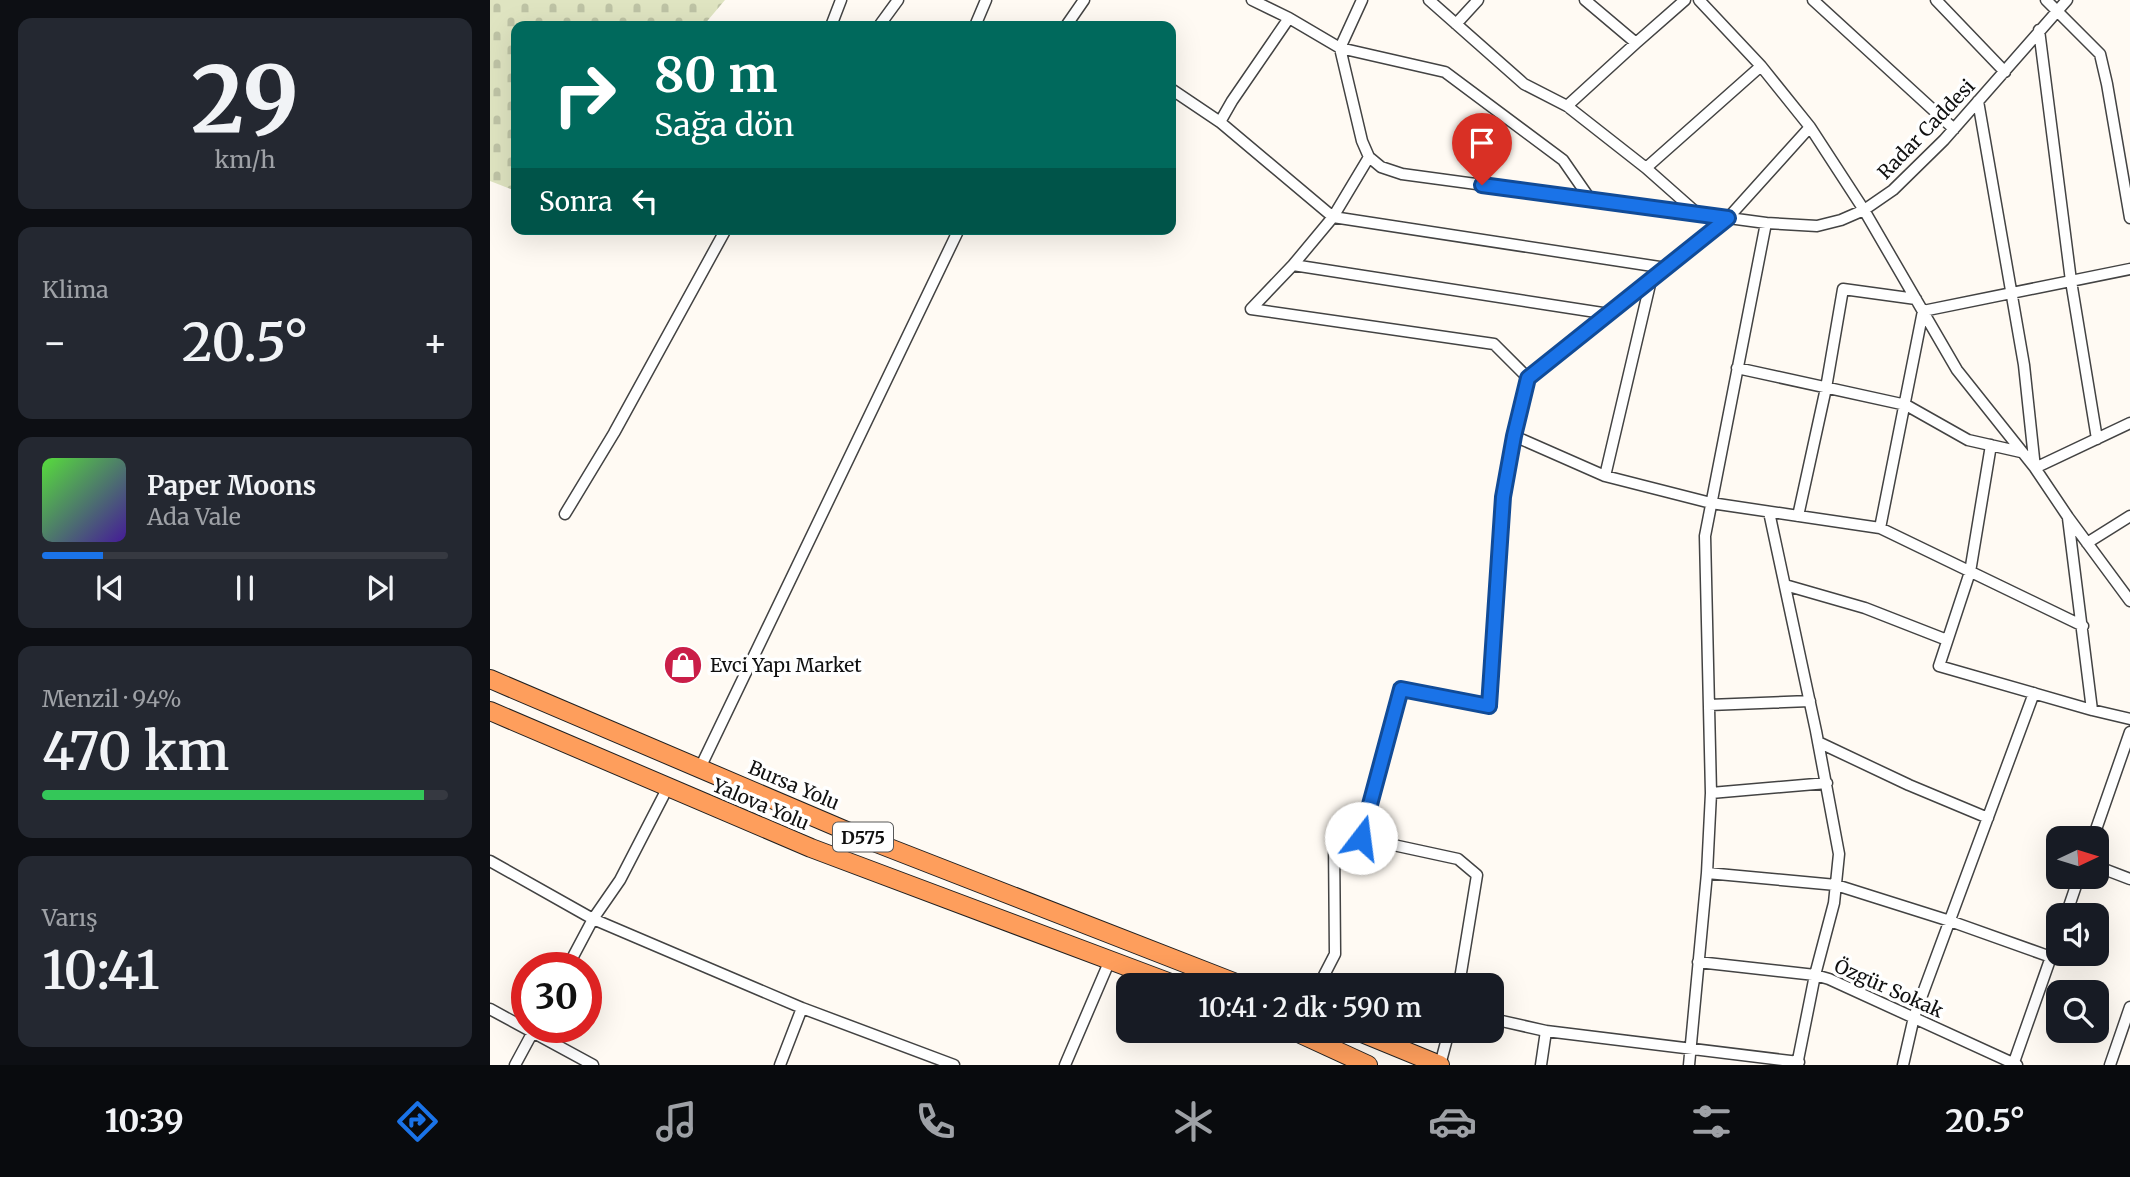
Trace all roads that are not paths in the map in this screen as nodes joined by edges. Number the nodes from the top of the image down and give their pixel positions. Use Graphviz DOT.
graph roads {
  1 [pos="841,0"];
  2 [pos="898,0"];
  3 [pos="986,0"];
  4 [pos="1084,0"];
  5 [pos="1252,0"];
  6 [pos="1362,0"];
  7 [pos="1429,0"];
  8 [pos="1478,0"];
  9 [pos="1585,0"];
  10 [pos="1685,0"];
  11 [pos="1699,0"];
  12 [pos="1813,0"];
  13 [pos="1936,0"];
  14 [pos="2046,0"];
  15 [pos="2067,0"];
  16 [pos="2058,12"];
  17 [pos="1289,18"];
  18 [pos="833,21"];
  19 [pos="883,21"];
  20 [pos="977,21"];
  21 [pos="1073,21"];
  22 [pos="1456,24"];
  23 [pos="2039,30"];
  24 [pos="1636,43"];
  25 [pos="1340,48"];
  26 [pos="1761,66"];
  27 [pos="2005,72"];
  28 [pos="1176,92"];
  29 [pos="1978,101"];
  30 [pos="1567,106"];
  31 [pos="1220,122"];
  32 [pos="1810,127"];
  33 [pos="1954,129"];
  34 [pos="1369,157"];
  35 [pos="1646,168"];
  36 [pos="1590,199"];
  37 [pos="1864,210"];
  38 [pos="1698,214"];
  39 [pos="1333,217"];
  40 [pos="1728,218"];
  41 [pos="2130,218"];
  42 [pos="1766,223"];
  43 [pos="723,235"];
  44 [pos="956,235"];
  45 [pos="1293,265"];
  46 [pos="1666,268"];
  47 [pos="2130,269"];
  48 [pos="1651,280"];
  49 [pos="2071,281"];
  50 [pos="2012,293"];
  51 [pos="1916,299"];
  52 [pos="1923,311"];
  53 [pos="1609,314"];
  54 [pos="1737,368"];
  55 [pos="1528,378"];
  56 [pos="1826,388"];
  57 [pos="1906,405"];
  58 [pos="2130,423"];
  59 [pos="1514,436"];
  60 [pos="2097,439"];
  61 [pos="1991,445"];
  62 [pos="2022,452"];
  63 [pos="2035,468"];
  64 [pos="1605,476"];
  65 [pos="1711,503"];
  66 [pos="1769,512"];
  67 [pos="565,514"];
  68 [pos="1798,516"];
  69 [pos="2130,516"];
  70 [pos="2068,517"];
  71 [pos="1880,528"];
  72 [pos="2087,542"];
  73 [pos="1970,572"];
  74 [pos="1785,585"];
  75 [pos="2130,601"];
  76 [pos="2083,625"];
  77 [pos="1947,640"];
  78 [pos="490,678"];
  79 [pos="2034,693"];
  80 [pos="1810,701"];
  81 [pos="1709,705"];
  82 [pos="2092,710"];
  83 [pos="490,711"];
  84 [pos="2130,719"];
  85 [pos="2130,732"];
  86 [pos="1818,742"];
  87 [pos="700,768"];
  88 [pos="1827,783"];
  89 [pos="668,787"];
  90 [pos="1711,793"];
  91 [pos="1988,818"];
  92 [pos="2097,826"];
  93 [pos="1361,838"];
  94 [pos="490,861"];
  95 [pos="2109,871"];
  96 [pos="1707,873"];
  97 [pos="2130,879"];
  98 [pos="1836,885"];
  99 [pos="593,919"];
  100 [pos="1950,921"];
  101 [pos="575,952"];
  102 [pos="2046,955"];
  103 [pos="1110,960"];
  104 [pos="1698,962"];
  105 [pos="2048,966"];
  106 [pos="1144,973"];
  107 [pos="1210,973"];
  108 [pos="1325,973"];
  109 [pos="1461,973"];
  110 [pos="1815,975"];
  111 [pos="2130,1007"];
  112 [pos="802,1008"];
  113 [pos="490,1009"];
  114 [pos="1914,1017"];
  115 [pos="511,1019"];
  116 [pos="1504,1021"];
  117 [pos="1546,1031"];
  118 [pos="527,1043"];
  119 [pos="556,1043"];
  120 [pos="1320,1043"];
  121 [pos="1386,1043"];
  122 [pos="1446,1043"];
  123 [pos="1690,1049"];
  124 [pos="1798,1064"];
  125 [pos="2014,1064"];
  126 [pos="514,1065"];
  127 [pos="593,1065"];
  128 [pos="780,1065"];
  129 [pos="954,1065"];
  130 [pos="1065,1065"];
  131 [pos="1368,1065"];
  132 [pos="1440,1065"];
  133 [pos="1541,1065"];
  134 [pos="1689,1065"];
  135 [pos="1903,1065"];
  136 [pos="2110,1065"];
  1 -- 18 [label="street"];
  2 -- 19 [label="street"];
  3 -- 20 [label="street"];
  4 -- 21 [label="street"];
  5 -- 17 [label="street"];
  6 -- 25 [label="street"];
  7 -- 22 [label="street"];
  8 -- 22 [label="street"];
  9 -- 24 [label="street"];
  10 -- 24 [label="street"];
  11 -- 26 [label="street"];
  12 -- 33 [label="street"];
  13 -- 27 [label="street"];
  14 -- 16 [label="street"];
  15 -- 16 [label="street, Radar Caddesi"];
  16 -- 23 [label="street, Radar Caddesi"];
  16 -- 41 [label="street"];
  17 -- 25 [label="street"];
  17 -- 31 [label="street"];
  22 -- 30 [label="street"];
  23 -- 27 [label="street, Radar Caddesi"];
  23 -- 49 [label="street"];
  24 -- 30 [label="street"];
  25 -- 34 [label="street"];
  25 -- 36 [label="street"];
  26 -- 32 [label="street"];
  26 -- 35 [label="street"];
  27 -- 29 [label="street, Radar Caddesi"];
  28 -- 31 [label="street"];
  29 -- 33 [label="street, Radar Caddesi"];
  29 -- 50 [label="street"];
  30 -- 35 [label="street"];
  31 -- 39 [label="street"];
  32 -- 37 [label="street"];
  32 -- 40 [label="street"];
  33 -- 37 [label="street, Radar Caddesi"];
  34 -- 36 [label="street, Radar Caddesi"];
  34 -- 39 [label="street"];
  35 -- 38 [label="street"];
  36 -- 38 [label="street, Radar Caddesi"];
  37 -- 42 [label="street, Radar Caddesi"];
  37 -- 51 [label="street"];
  38 -- 40 [label="street, Radar Caddesi"];
  39 -- 45 [label="street"];
  39 -- 46 [label="street"];
  40 -- 42 [label="street, Radar Caddesi"];
  40 -- 46 [label="street"];
  42 -- 54 [label="street"];
  43 -- 67 [label="street"];
  44 -- 87 [label="street"];
  45 -- 53 [label="street"];
  45 -- 55 [label="street"];
  46 -- 48 [label="street"];
  47 -- 49 [label="street"];
  48 -- 53 [label="street"];
  48 -- 64 [label="street"];
  49 -- 50 [label="street"];
  49 -- 60 [label="street"];
  50 -- 52 [label="street"];
  50 -- 63 [label="street"];
  51 -- 52 [label="street"];
  51 -- 56 [label="street"];
  52 -- 57 [label="street"];
  52 -- 62 [label="street"];
  53 -- 55 [label="street"];
  54 -- 56 [label="street"];
  54 -- 65 [label="street"];
  55 -- 59 [label="street"];
  56 -- 57 [label="street"];
  56 -- 68 [label="street"];
  57 -- 61 [label="street"];
  57 -- 71 [label="street"];
  58 -- 60 [label="street"];
  59 -- 64 [label="street"];
  59 -- 93 [label="street"];
  60 -- 63 [label="street"];
  61 -- 62 [label="street"];
  61 -- 73 [label="street"];
  62 -- 63 [label="street"];
  63 -- 70 [label="street"];
  64 -- 65 [label="street"];
  65 -- 66 [label="street"];
  65 -- 81 [label="street"];
  66 -- 68 [label="street"];
  66 -- 74 [label="street"];
  68 -- 71 [label="street"];
  69 -- 72 [label="street"];
  70 -- 72 [label="street"];
  70 -- 76 [label="street"];
  71 -- 73 [label="street"];
  72 -- 75 [label="street"];
  73 -- 76 [label="street"];
  73 -- 77 [label="street"];
  74 -- 77 [label="street"];
  74 -- 80 [label="street"];
  76 -- 82 [label="street"];
  77 -- 79 [label="street"];
  78 -- 87 [label="highway, Bursa Yolu / D575"];
  79 -- 82 [label="street"];
  79 -- 91 [label="street"];
  80 -- 81 [label="street"];
  80 -- 86 [label="street"];
  81 -- 90 [label="street"];
  82 -- 84 [label="street"];
  83 -- 89 [label="highway, Yalova Yolu / D575"];
  85 -- 92 [label="street"];
  86 -- 88 [label="street"];
  86 -- 91 [label="street"];
  87 -- 107 [label="highway, Bursa Yolu / D575"];
  88 -- 90 [label="street"];
  88 -- 98 [label="street"];
  89 -- 99 [label="street"];
  89 -- 103 [label="highway, Yalova Yolu / D575"];
  90 -- 96 [label="street"];
  91 -- 100 [label="street"];
  93 -- 108 [label="street"];
  93 -- 109 [label="street"];
  94 -- 99 [label="street"];
  95 -- 97 [label="street"];
  96 -- 98 [label="street"];
  96 -- 104 [label="street"];
  98 -- 100 [label="street"];
  98 -- 110 [label="street"];
  99 -- 101 [label="street"];
  99 -- 112 [label="street"];
  100 -- 102 [label="street"];
  100 -- 114 [label="street"];
  103 -- 106 [label="highway, Yalova Yolu / D575"];
  103 -- 130 [label="street"];
  104 -- 110 [label="street, Özgür Sokak"];
  104 -- 123 [label="street"];
  105 -- 125 [label="street"];
  110 -- 114 [label="street, Özgür Sokak"];
  110 -- 124 [label="street"];
  111 -- 136 [label="street"];
  112 -- 128 [label="street"];
  112 -- 129 [label="street"];
  113 -- 115 [label="street"];
  114 -- 125 [label="street, Özgür Sokak"];
  114 -- 135 [label="street"];
  116 -- 117 [label="street"];
  117 -- 123 [label="street"];
  117 -- 133 [label="street"];
  118 -- 126 [label="street"];
  119 -- 127 [label="street"];
  120 -- 131 [label="highway"];
  121 -- 132 [label="highway"];
  122 -- 132 [label="street"];
  123 -- 124 [label="street"];
  123 -- 134 [label="street"];
}
